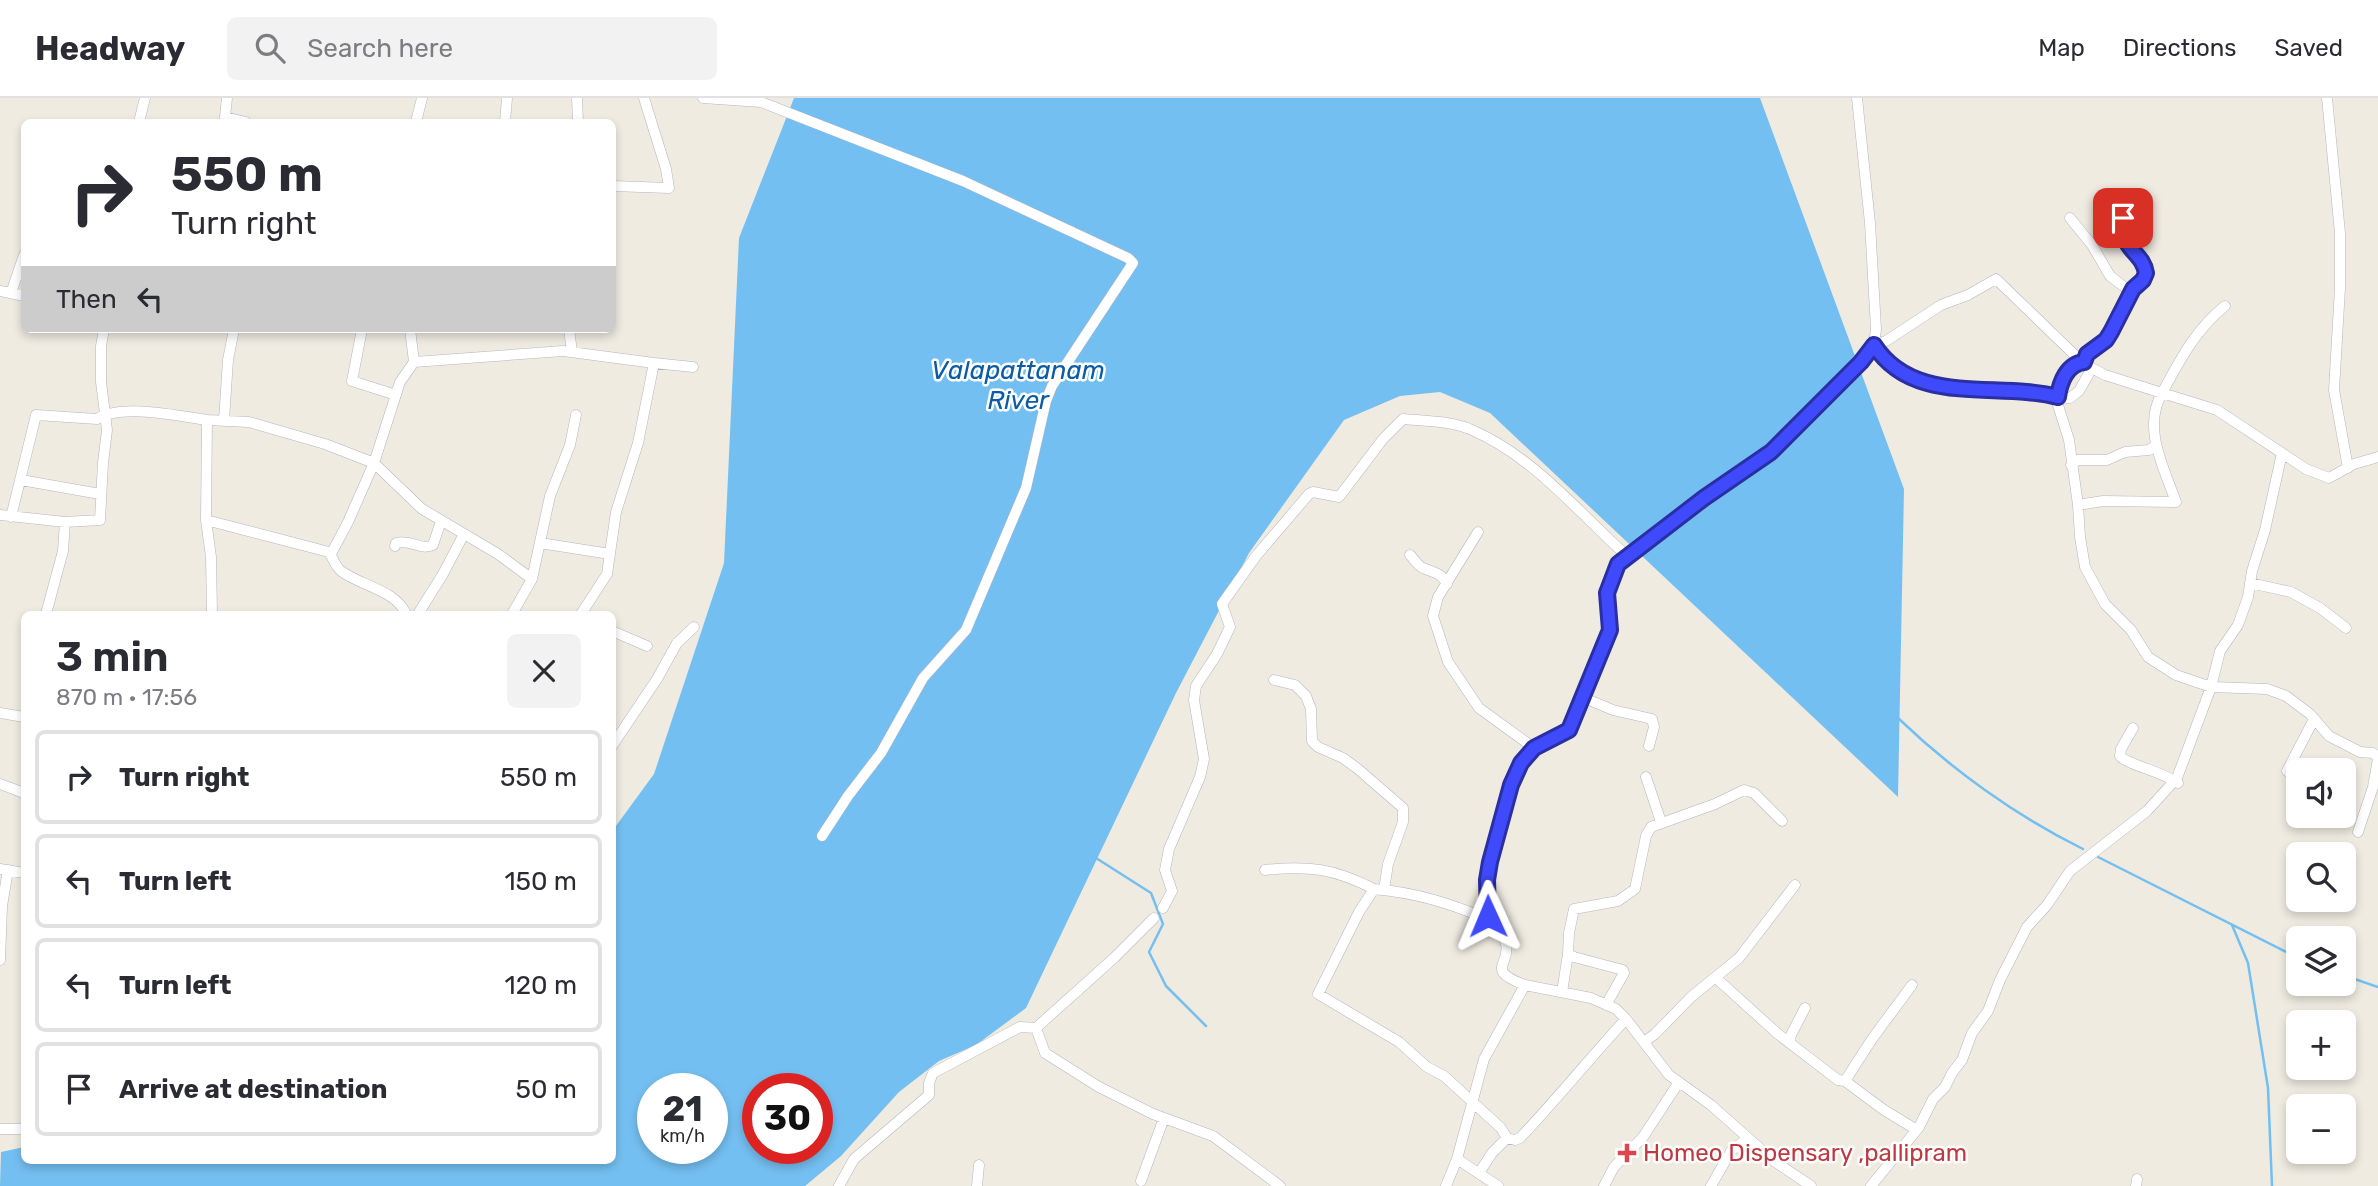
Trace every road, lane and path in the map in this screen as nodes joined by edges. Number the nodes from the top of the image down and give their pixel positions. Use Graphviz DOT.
graph roads {
  1 [pos="145,98"];
  2 [pos="227,98"];
  3 [pos="422,98"];
  4 [pos="507,98"];
  5 [pos="577,98"];
  6 [pos="644,98"];
  7 [pos="705,98"];
  8 [pos="1857,98"];
  9 [pos="2327,98"];
  10 [pos="735,99"];
  11 [pos="140,119"];
  12 [pos="225,119"];
  13 [pos="417,119"];
  14 [pos="505,119"];
  15 [pos="578,119"];
  16 [pos="616,186"];
  17 [pos="2070,218"];
  18 [pos="2123,218"];
  19 [pos="21,264"];
  20 [pos="0,291"];
  21 [pos="2131,292"];
  22 [pos="11,293"];
  23 [pos="21,295"];
  24 [pos="2225,306"];
  25 [pos="103,333"];
  26 [pos="233,333"];
  27 [pos="361,333"];
  28 [pos="410,333"];
  29 [pos="570,333"];
  30 [pos="1874,345"];
  31 [pos="572,352"];
  32 [pos="414,362"];
  33 [pos="654,363"];
  34 [pos="2086,364"];
  35 [pos="693,367"];
  36 [pos="2162,393"];
  37 [pos="396,395"];
  38 [pos="2058,397"];
  39 [pos="105,414"];
  40 [pos="576,415"];
  41 [pos="207,420"];
  42 [pos="224,420"];
  43 [pos="2155,446"];
  44 [pos="2283,453"];
  45 [pos="2378,457"];
  46 [pos="373,463"];
  47 [pos="2071,465"];
  48 [pos="2347,468"];
  49 [pos="21,480"];
  50 [pos="100,494"];
  51 [pos="2078,505"];
  52 [pos="5,516"];
  53 [pos="206,520"];
  54 [pos="441,521"];
  55 [pos="65,522"];
  56 [pos="1478,532"];
  57 [pos="464,534"];
  58 [pos="540,543"];
  59 [pos="395,546"];
  60 [pos="331,554"];
  61 [pos="610,554"];
  62 [pos="1410,555"];
  63 [pos="1627,556"];
  64 [pos="532,579"];
  65 [pos="2250,583"];
  66 [pos="1447,584"];
  67 [pos="47,611"];
  68 [pos="212,611"];
  69 [pos="404,611"];
  70 [pos="420,611"];
  71 [pos="514,611"];
  72 [pos="585,611"];
  73 [pos="694,627"];
  74 [pos="2346,628"];
  75 [pos="616,633"];
  76 [pos="647,646"];
  77 [pos="1274,680"];
  78 [pos="2211,687"];
  79 [pos="1582,698"];
  80 [pos="0,713"];
  81 [pos="21,716"];
  82 [pos="2314,719"];
  83 [pos="2133,729"];
  84 [pos="616,740"];
  85 [pos="1649,746"];
  86 [pos="1534,748"];
  87 [pos="2294,758"];
  88 [pos="2378,758"];
  89 [pos="1646,777"];
  90 [pos="2176,782"];
  91 [pos="0,784"];
  92 [pos="21,792"];
  93 [pos="1782,821"];
  94 [pos="1661,822"];
  95 [pos="2358,832"];
  96 [pos="821,836"];
  97 [pos="4,870"];
  98 [pos="1265,870"];
  99 [pos="1796,885"];
  100 [pos="1379,889"];
  101 [pos="1163,908"];
  102 [pos="1154,918"];
  103 [pos="1488,919"];
  104 [pos="1569,954"];
  105 [pos="0,960"];
  106 [pos="1716,978"];
  107 [pos="1525,985"];
  108 [pos="1912,985"];
  109 [pos="1562,992"];
  110 [pos="1606,1005"];
  111 [pos="1805,1008"];
  112 [pos="1626,1019"];
  113 [pos="1036,1028"];
  114 [pos="1790,1041"];
  115 [pos="1644,1042"];
  116 [pos="1845,1081"];
  117 [pos="1679,1082"];
  118 [pos="1473,1102"];
  119 [pos="1164,1118"];
  120 [pos="0,1129"];
  121 [pos="21,1129"];
  122 [pos="1917,1130"];
  123 [pos="1507,1138"];
  124 [pos="1748,1138"];
  125 [pos="1457,1159"];
  126 [pos="979,1165"];
  127 [pos="1479,1173"];
  128 [pos="1142,1181"];
  129 [pos="839,1186"];
  130 [pos="977,1186"];
  131 [pos="1280,1186"];
  132 [pos="1446,1186"];
  133 [pos="1498,1186"];
  134 [pos="1604,1186"];
  135 [pos="1711,1186"];
  136 [pos="1811,1186"];
  137 [pos="1871,1186"];
  1 -- 11 [label="street"];
  2 -- 12 [label="street"];
  3 -- 13 [label="street"];
  4 -- 14 [label="street"];
  5 -- 15 [label="street"];
  6 -- 16 [label="street"];
  7 -- 10 [label="street"];
  8 -- 30 [label="street"];
  9 -- 48 [label="street"];
  10 -- 96 [label="street"];
  17 -- 21 [label="street"];
  18 -- 21 [label="street"];
  19 -- 22 [label="street"];
  20 -- 22 [label="street"];
  21 -- 34 [label="street"];
  22 -- 23 [label="street"];
  24 -- 36 [label="street"];
  25 -- 39 [label="street"];
  26 -- 42 [label="street"];
  27 -- 37 [label="street"];
  28 -- 32 [label="street"];
  29 -- 31 [label="street"];
  30 -- 34 [label="street"];
  30 -- 38 [label="street"];
  30 -- 63 [label="street"];
  31 -- 32 [label="street"];
  31 -- 33 [label="street"];
  32 -- 37 [label="street"];
  33 -- 35 [label="street"];
  33 -- 61 [label="street"];
  34 -- 36 [label="street"];
  34 -- 38 [label="street"];
  34 -- 38 [label="street"];
  36 -- 43 [label="street"];
  36 -- 44 [label="street"];
  37 -- 46 [label="street"];
  38 -- 47 [label="street"];
  39 -- 41 [label="street"];
  39 -- 49 [label="street"];
  39 -- 50 [label="street"];
  40 -- 58 [label="street"];
  41 -- 42 [label="street"];
  41 -- 53 [label="street"];
  42 -- 46 [label="street"];
  43 -- 47 [label="street"];
  43 -- 51 [label="street"];
  44 -- 48 [label="street"];
  44 -- 65 [label="street"];
  45 -- 48 [label="street"];
  46 -- 54 [label="street"];
  46 -- 60 [label="street"];
  47 -- 51 [label="street"];
  49 -- 50 [label="street"];
  49 -- 52 [label="street"];
  50 -- 55 [label="street"];
  51 -- 78 [label="street"];
  52 -- 55 [label="street"];
  53 -- 60 [label="street"];
  53 -- 68 [label="street"];
  54 -- 57 [label="street"];
  54 -- 59 [label="street"];
  55 -- 67 [label="street"];
  56 -- 66 [label="street"];
  57 -- 64 [label="street"];
  57 -- 70 [label="street"];
  58 -- 61 [label="street"];
  58 -- 64 [label="street"];
  60 -- 69 [label="street"];
  61 -- 72 [label="street"];
  62 -- 66 [label="street"];
  63 -- 79 [label="street"];
  63 -- 101 [label="street"];
  64 -- 71 [label="street"];
  65 -- 74 [label="street"];
  65 -- 78 [label="street"];
  66 -- 86 [label="street"];
  73 -- 84 [label="street"];
  75 -- 76 [label="street"];
  77 -- 100 [label="street"];
  78 -- 82 [label="street"];
  78 -- 90 [label="street"];
  79 -- 85 [label="street"];
  79 -- 86 [label="street"];
  80 -- 81 [label="street"];
  82 -- 87 [label="street"];
  82 -- 88 [label="street"];
  83 -- 90 [label="street"];
  86 -- 103 [label="street"];
  88 -- 95 [label="street"];
  89 -- 94 [label="street"];
  90 -- 122 [label="street"];
  91 -- 92 [label="street"];
  93 -- 94 [label="street"];
  94 -- 104 [label="street"];
  97 -- 105 [label="street"];
  98 -- 100 [label="street"];
  99 -- 106 [label="street"];
  100 -- 103 [label="street"];
  100 -- 118 [label="street"];
  102 -- 113 [label="street"];
  103 -- 107 [label="street"];
  104 -- 109 [label="street"];
  104 -- 110 [label="street"];
  106 -- 114 [label="street"];
  106 -- 115 [label="street"];
  107 -- 109 [label="street"];
  107 -- 118 [label="street"];
  108 -- 116 [label="street"];
  109 -- 110 [label="street"];
  110 -- 112 [label="street"];
  111 -- 114 [label="street"];
  112 -- 115 [label="street"];
  112 -- 123 [label="street"];
  113 -- 119 [label="street"];
  113 -- 129 [label="street"];
  114 -- 116 [label="street"];
  115 -- 117 [label="street"];
  116 -- 122 [label="street"];
  117 -- 124 [label="street"];
  117 -- 134 [label="street"];
  118 -- 123 [label="street"];
  118 -- 125 [label="street"];
  119 -- 128 [label="street"];
  119 -- 131 [label="street"];
  120 -- 121 [label="street"];
  122 -- 137 [label="street"];
  123 -- 127 [label="street"];
  124 -- 135 [label="street"];
  124 -- 136 [label="street"];
  125 -- 127 [label="street"];
  125 -- 132 [label="street"];
  126 -- 130 [label="street"];
  127 -- 133 [label="street"];
}
